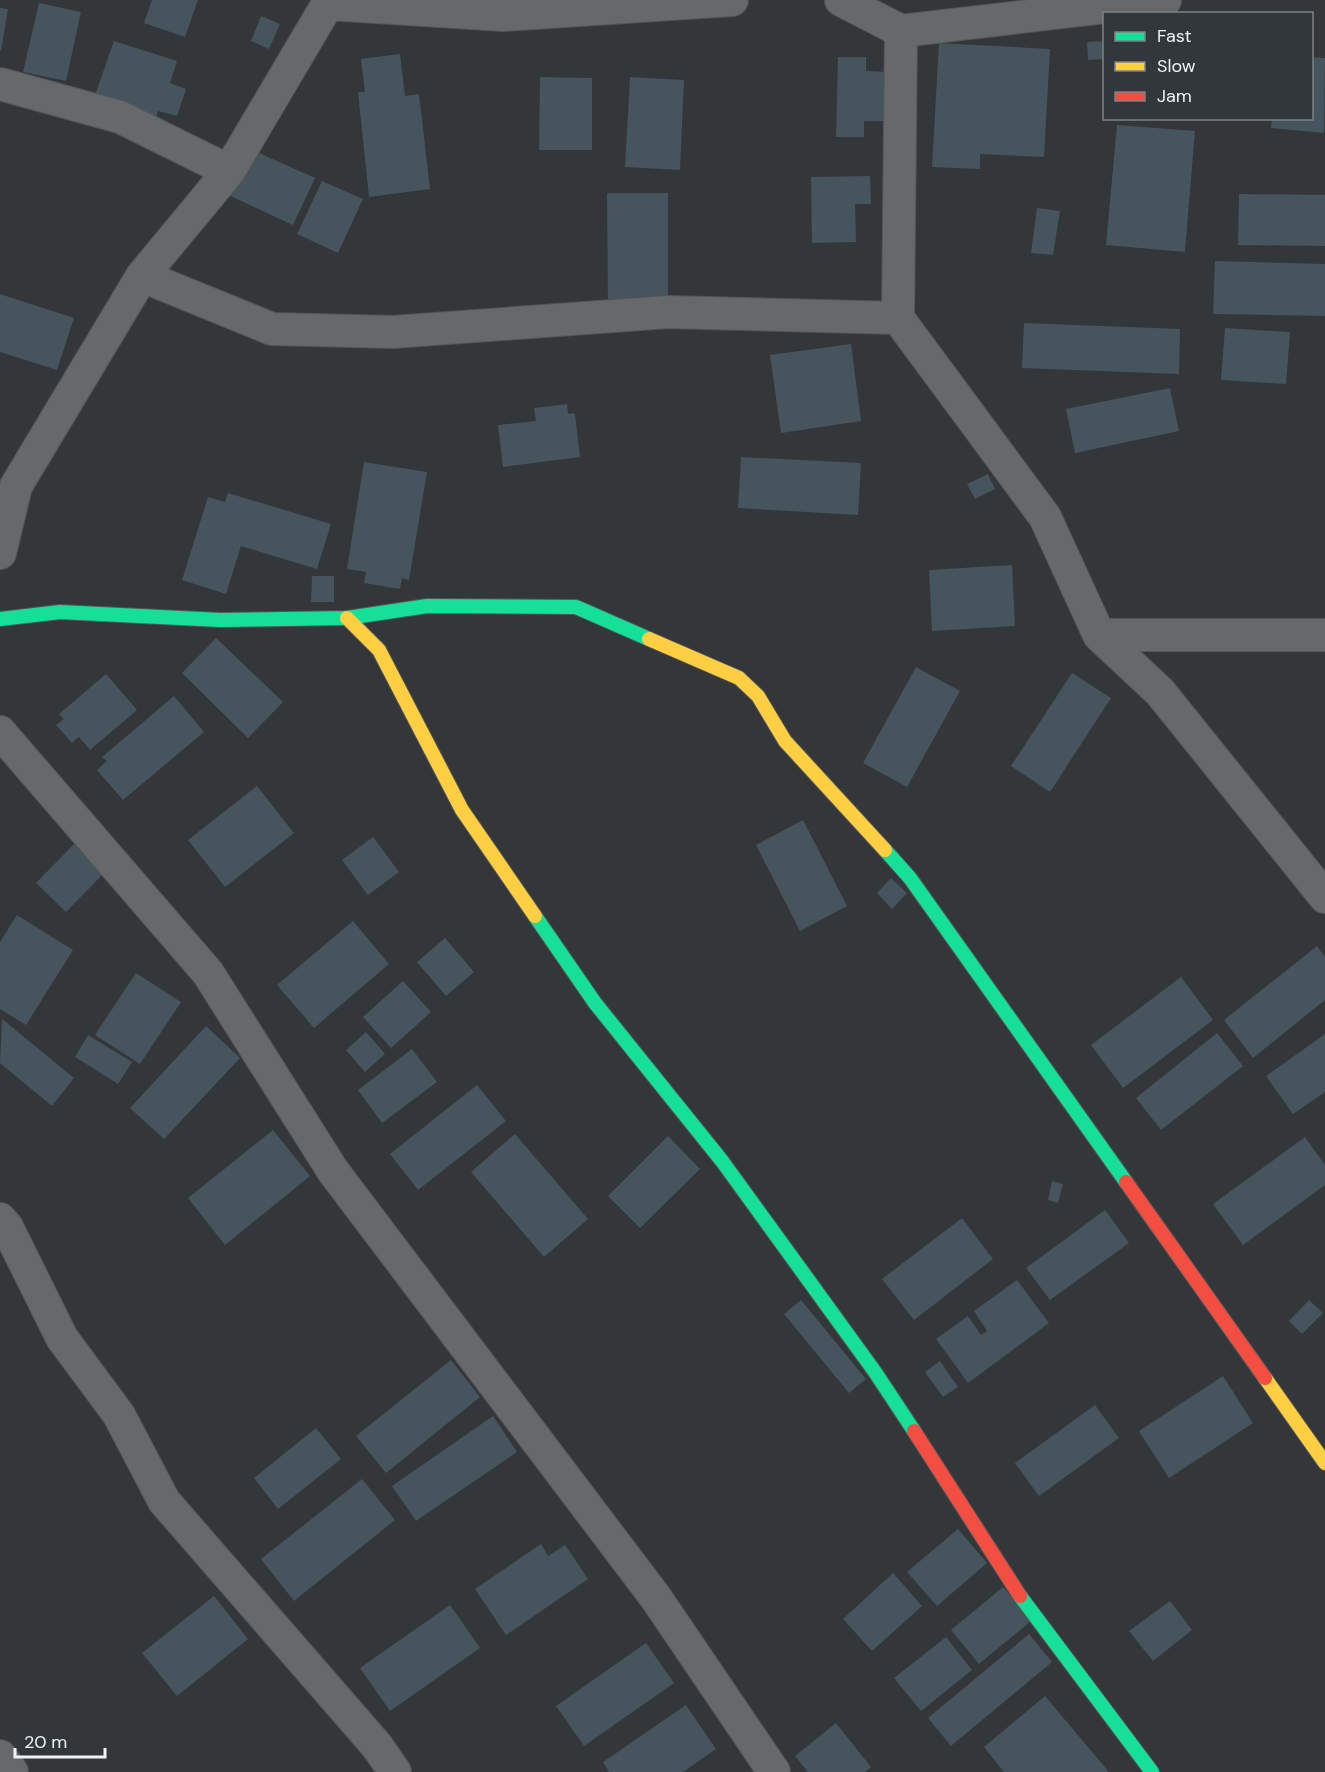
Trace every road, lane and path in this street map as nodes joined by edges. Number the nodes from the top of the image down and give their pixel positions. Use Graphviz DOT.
graph roads {
  1 [pos="732,0"];
  2 [pos="840,0"];
  3 [pos="1165,0"];
  4 [pos="329,2"];
  5 [pos="901,31"];
  6 [pos="0,84"];
  7 [pos="229,171"];
  8 [pos="142,276"];
  9 [pos="898,318"];
  10 [pos="0,553"];
  11 [pos="347,618"];
  12 [pos="0,619"];
  13 [pos="1099,635"];
  14 [pos="1325,635"];
  15 [pos="0,732"];
  16 [pos="1325,897"];
  17 [pos="0,1219"];
  18 [pos="1325,1463"];
  19 [pos="0,1756"];
  20 [pos="12,1772"];
  21 [pos="394,1772"];
  22 [pos="774,1772"];
  23 [pos="1152,1772"];
  1 -- 4 [label="street"];
  2 -- 5 [label="street"];
  3 -- 5 [label="street"];
  4 -- 7 [label="street"];
  5 -- 9 [label="street"];
  6 -- 7 [label="street"];
  7 -- 8 [label="street"];
  8 -- 9 [label="street"];
  8 -- 10 [label="street"];
  9 -- 13 [label="street"];
  11 -- 12 [label="street"];
  11 -- 18 [label="street"];
  11 -- 23 [label="street"];
  13 -- 14 [label="street"];
  13 -- 16 [label="street"];
  15 -- 22 [label="street"];
  17 -- 21 [label="street"];
  19 -- 20 [label="street"];
}
